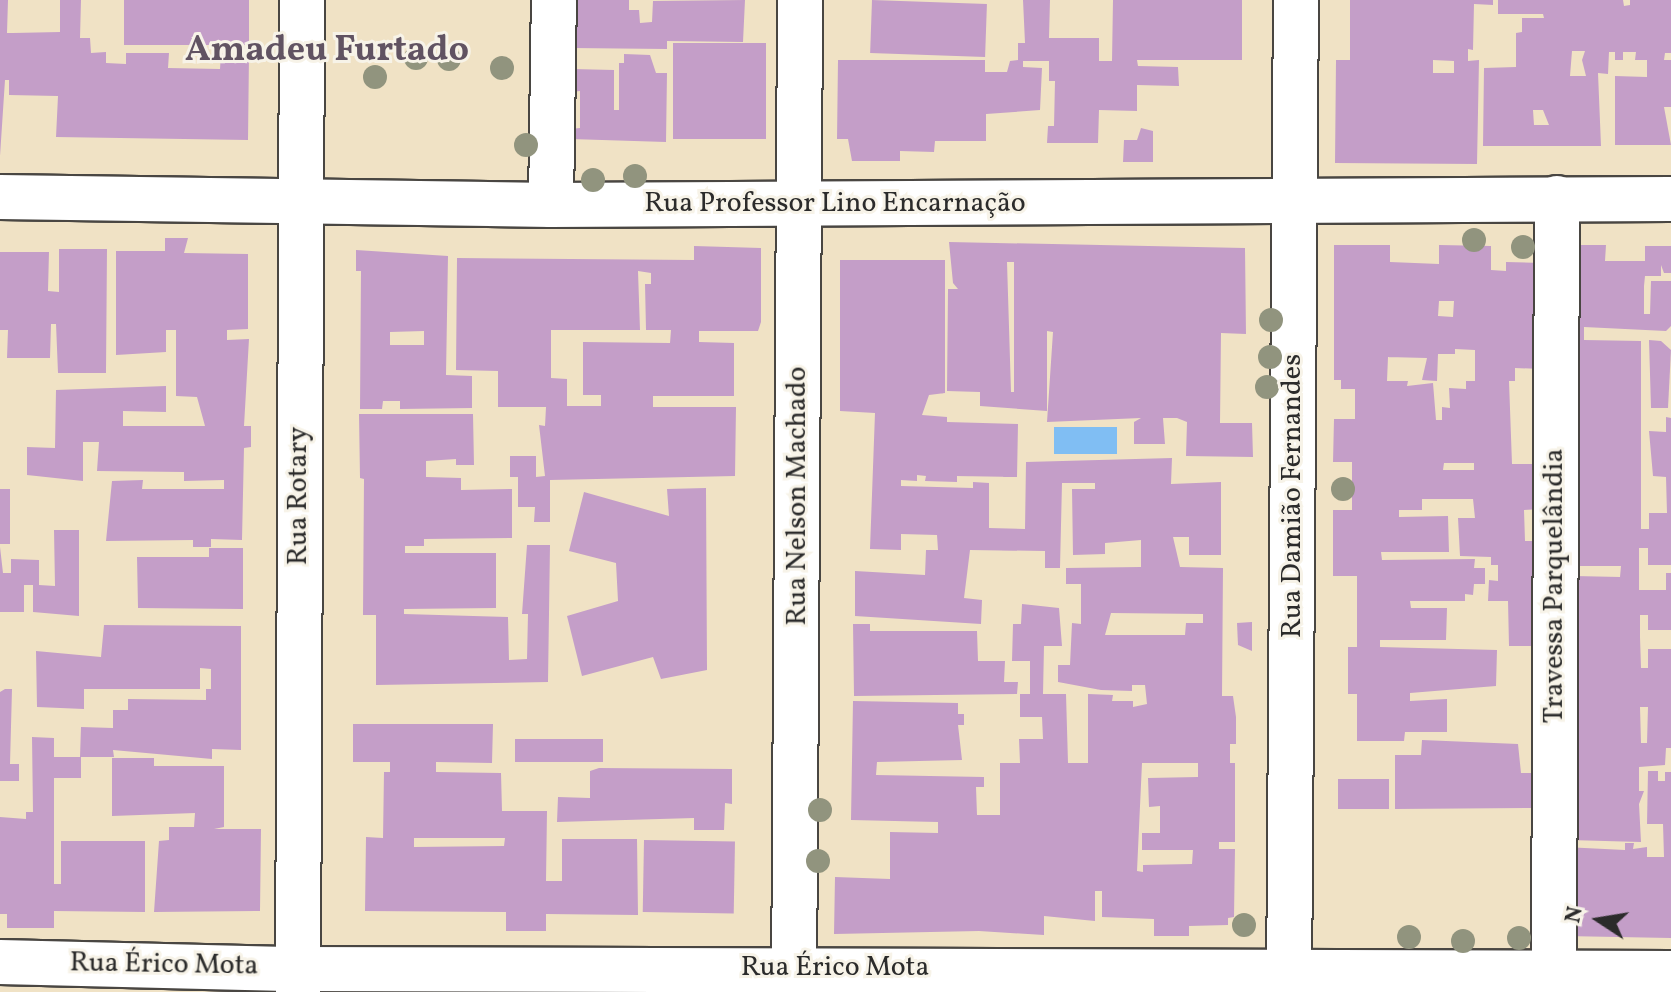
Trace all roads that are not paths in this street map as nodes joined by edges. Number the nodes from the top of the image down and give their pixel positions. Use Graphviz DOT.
graph roads {
  1 [pos="302,0"];
  2 [pos="554,0"];
  3 [pos="800,0"];
  4 [pos="1296,0"];
  5 [pos="0,197"];
  6 [pos="1557,198"];
  7 [pos="1671,199"];
  8 [pos="300,203"];
  9 [pos="799,204"];
  10 [pos="1295,204"];
  11 [pos="551,205"];
  12 [pos="0,962"];
  13 [pos="1554,973"];
  14 [pos="1671,973"];
  15 [pos="297,980"];
  16 [pos="794,980"];
  17 [pos="1289,981"];
  1 -- 8 [label="street, Rua Rotary"];
  2 -- 11 [label="street"];
  3 -- 9 [label="street, Rua Nelson Machado"];
  4 -- 10 [label="street, Rua Damião Fernandes"];
  5 -- 8 [label="street, Rua Professor Lino Encarnação"];
  6 -- 7 [label="street, Rua Professor Lino Encarnação"];
  6 -- 10 [label="street, Rua Professor Lino Encarnação"];
  6 -- 13 [label="street, Travessa Parquelândia"];
  8 -- 11 [label="street, Rua Professor Lino Encarnação"];
  8 -- 15 [label="street, Rua Rotary"];
  9 -- 10 [label="street, Rua Professor Lino Encarnação"];
  9 -- 11 [label="street, Rua Professor Lino Encarnação"];
  9 -- 16 [label="street, Rua Nelson Machado"];
  10 -- 17 [label="street, Rua Damião Fernandes"];
  12 -- 15 [label="street, Rua Érico Mota"];
  13 -- 14 [label="street, Rua Érico Mota"];
  13 -- 17 [label="street, Rua Érico Mota"];
  15 -- 16 [label="street, Rua Érico Mota"];
  16 -- 17 [label="street, Rua Érico Mota"];
}
